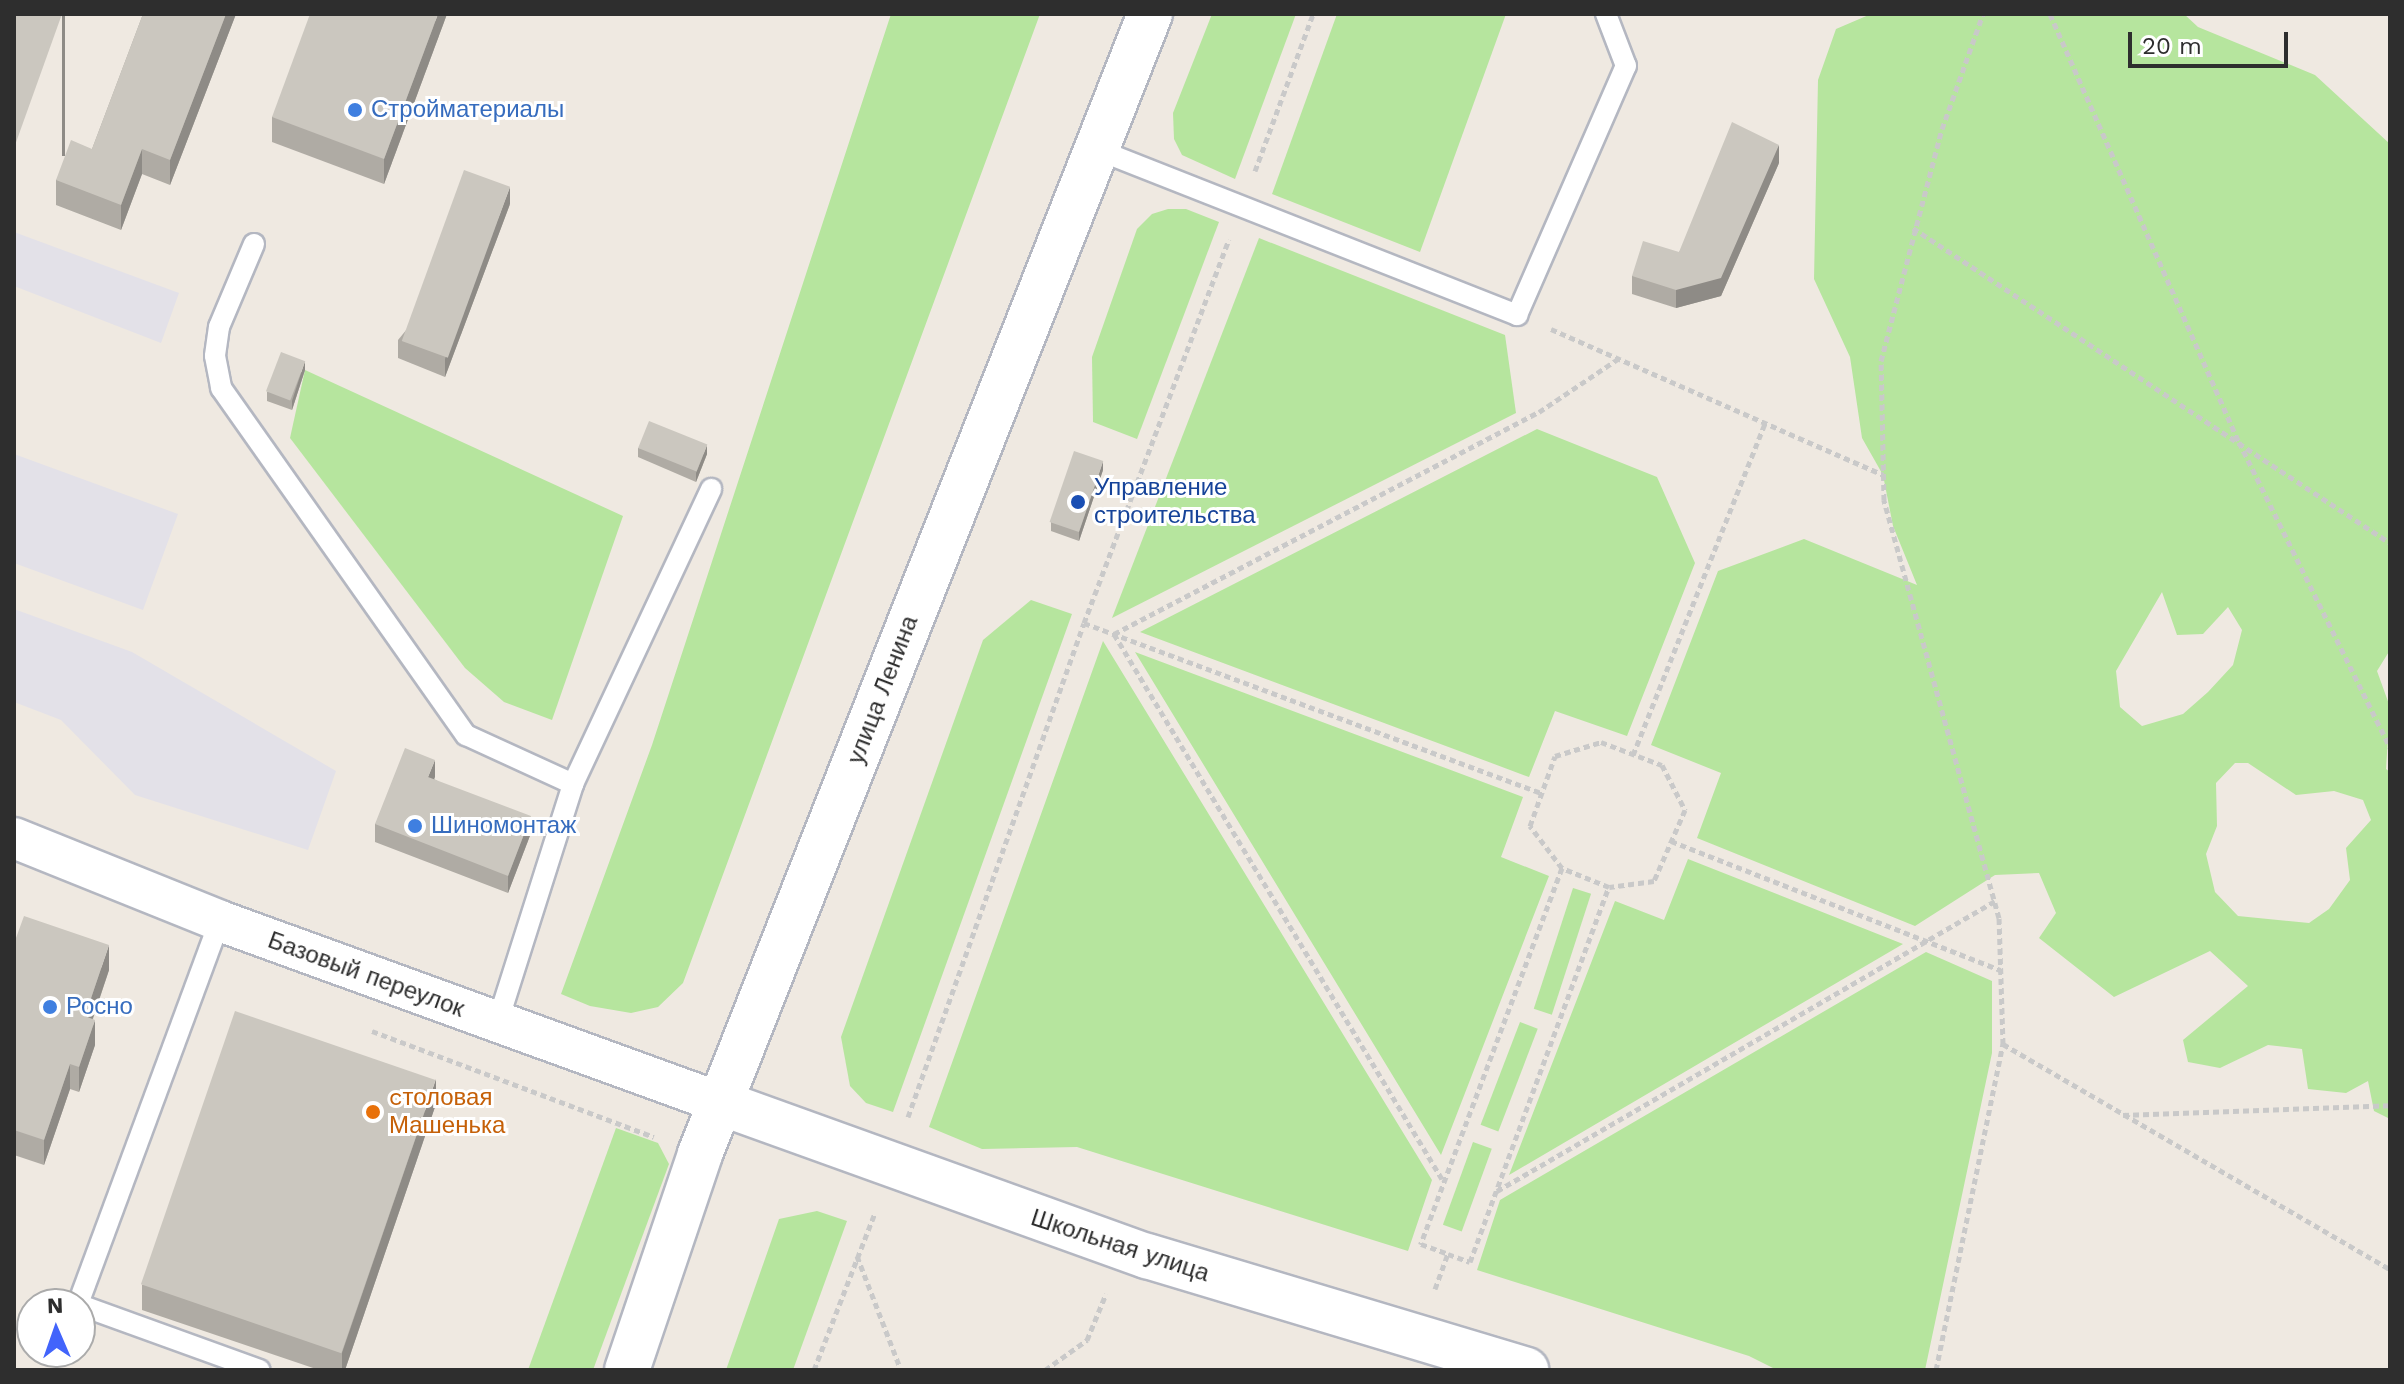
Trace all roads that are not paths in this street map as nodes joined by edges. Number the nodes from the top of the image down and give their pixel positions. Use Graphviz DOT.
graph roads {
  1 [pos="1150,14"];
  2 [pos="1606,14"];
  3 [pos="1096,149"];
  4 [pos="254,244"];
  5 [pos="711,489"];
  6 [pos="573,784"];
  7 [pos="14,838"];
  8 [pos="220,921"];
  9 [pos="497,1024"];
  10 [pos="721,1103"];
  11 [pos="85,1288"];
  12 [pos="96,1310"];
  13 [pos="260,1370"];
  14 [pos="627,1370"];
  15 [pos="1526,1370"];
  1 -- 3 [label="main road, улица Ленина"];
  2 -- 3 [label="lane"];
  3 -- 10 [label="main road, улица Ленина"];
  4 -- 6 [label="lane"];
  5 -- 6 [label="lane"];
  6 -- 9 [label="lane"];
  7 -- 8 [label="street, Базовый переулок"];
  8 -- 9 [label="street, Базовый переулок"];
  8 -- 11 [label="lane"];
  9 -- 10 [label="street, Базовый переулок"];
  10 -- 14 [label="main road, улица Ленина"];
  10 -- 15 [label="main road, Школьная улица"];
  12 -- 13 [label="lane"];
}
